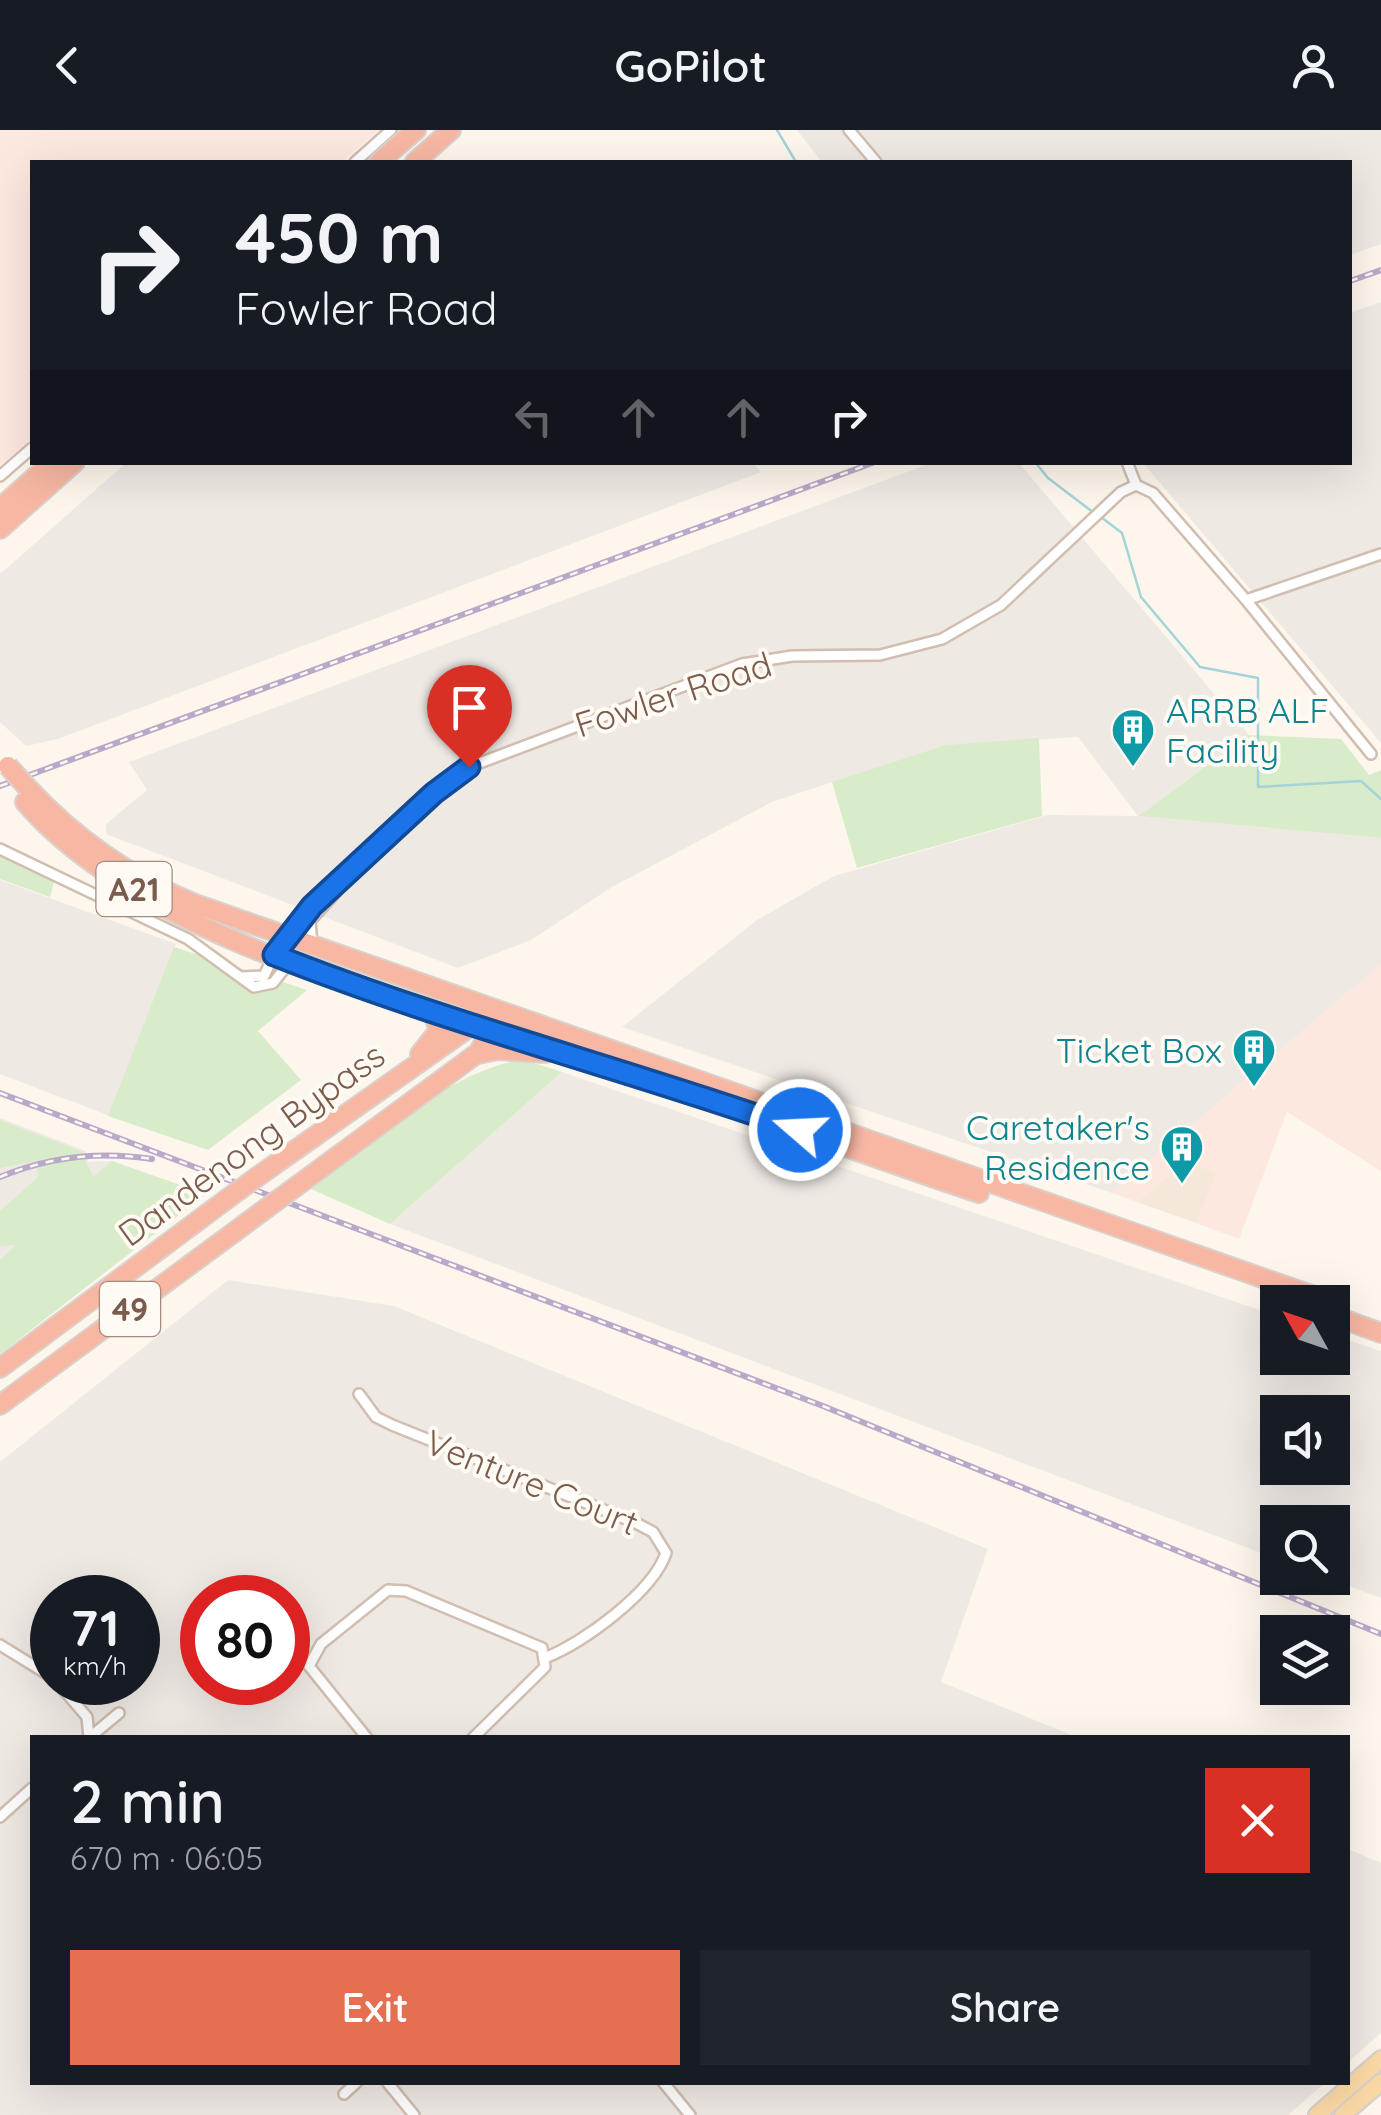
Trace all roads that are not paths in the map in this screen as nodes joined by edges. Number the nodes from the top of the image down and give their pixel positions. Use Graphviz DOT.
graph roads {
  1 [pos="391,130"];
  2 [pos="416,130"];
  3 [pos="451,130"];
  4 [pos="849,130"];
  5 [pos="356,160"];
  6 [pos="381,160"];
  7 [pos="416,160"];
  8 [pos="874,160"];
  9 [pos="30,450"];
  10 [pos="35,465"];
  11 [pos="49,465"];
  12 [pos="72,465"];
  13 [pos="1128,465"];
  14 [pos="0,476"];
  15 [pos="1136,485"];
  16 [pos="0,498"];
  17 [pos="0,508"];
  18 [pos="0,529"];
  19 [pos="1381,554"];
  20 [pos="1246,600"];
  21 [pos="1371,754"];
  22 [pos="3,765"];
  23 [pos="22,789"];
  24 [pos="0,849"];
  25 [pos="348,872"];
  26 [pos="286,936"];
  27 [pos="313,946"];
  28 [pos="282,958"];
  29 [pos="239,976"];
  30 [pos="426,1009"];
  31 [pos="490,1019"];
  32 [pos="472,1057"];
  33 [pos="586,1057"];
  34 [pos="392,1083"];
  35 [pos="696,1088"];
  36 [pos="1262,1285"];
  37 [pos="1350,1309"];
  38 [pos="1381,1320"];
  39 [pos="1350,1322"];
  40 [pos="1381,1332"];
  41 [pos="0,1368"];
  42 [pos="359,1394"];
  43 [pos="0,1404"];
  44 [pos="0,1644"];
  45 [pos="547,1657"];
  46 [pos="30,1664"];
  47 [pos="77,1705"];
  48 [pos="119,1712"];
  49 [pos="89,1735"];
  50 [pos="91,1735"];
  51 [pos="365,1735"];
  52 [pos="476,1735"];
  53 [pos="30,1790"];
  54 [pos="0,1818"];
  55 [pos="1381,2059"];
  56 [pos="1381,2082"];
  57 [pos="354,2085"];
  58 [pos="389,2085"];
  59 [pos="665,2085"];
  60 [pos="344,2094"];
  61 [pos="414,2115"];
  62 [pos="690,2115"];
  63 [pos="1317,2115"];
  64 [pos="1344,2115"];
  1 -- 5 [label="street"];
  2 -- 6 [label="highway"];
  3 -- 7 [label="highway"];
  4 -- 8 [label="street"];
  9 -- 14 [label="street"];
  10 -- 16 [label="highway"];
  11 -- 17 [label="highway"];
  12 -- 18 [label="highway"];
  13 -- 15 [label="street"];
  15 -- 20 [label="street"];
  15 -- 25 [label="street, Fowler Road"];
  19 -- 20 [label="street"];
  20 -- 21 [label="street"];
  22 -- 23 [label="highway, bridge"];
  23 -- 26 [label="highway, A21"];
  23 -- 28 [label="highway, A21"];
  24 -- 29 [label="street"];
  25 -- 26 [label="street, Fowler Road"];
  25 -- 27 [label="street"];
  26 -- 27 [label="highway, A21"];
  26 -- 28 [label="highway"];
  27 -- 31 [label="highway, A21"];
  28 -- 29 [label="street"];
  28 -- 29 [label="street"];
  28 -- 30 [label="highway, A21"];
  30 -- 31 [label="highway, A21"];
  30 -- 34 [label="highway, 49"];
  31 -- 32 [label="highway, Dandenong Bypass / 49"];
  31 -- 33 [label="highway, A21"];
  31 -- 34 [label="highway, Dandenong Bypass / 49"];
  31 -- 35 [label="highway, A21"];
  32 -- 33 [label="highway"];
  32 -- 43 [label="highway, Dandenong Bypass / 49, bridge"];
  33 -- 35 [label="highway, A21"];
  34 -- 41 [label="highway, Dandenong Bypass / 49, bridge"];
  35 -- 36 [label="highway, A21"];
  37 -- 38 [label="highway, A21"];
  39 -- 40 [label="highway"];
  42 -- 45 [label="street, Venture Court"];
  44 -- 46 [label="street"];
  45 -- 51 [label="street"];
  45 -- 52 [label="street"];
  47 -- 49 [label="street"];
  48 -- 50 [label="street"];
  53 -- 54 [label="street"];
  55 -- 63 [label="main road"];
  56 -- 64 [label="main road"];
  57 -- 60 [label="street"];
  58 -- 61 [label="street"];
  59 -- 62 [label="street"];
}
